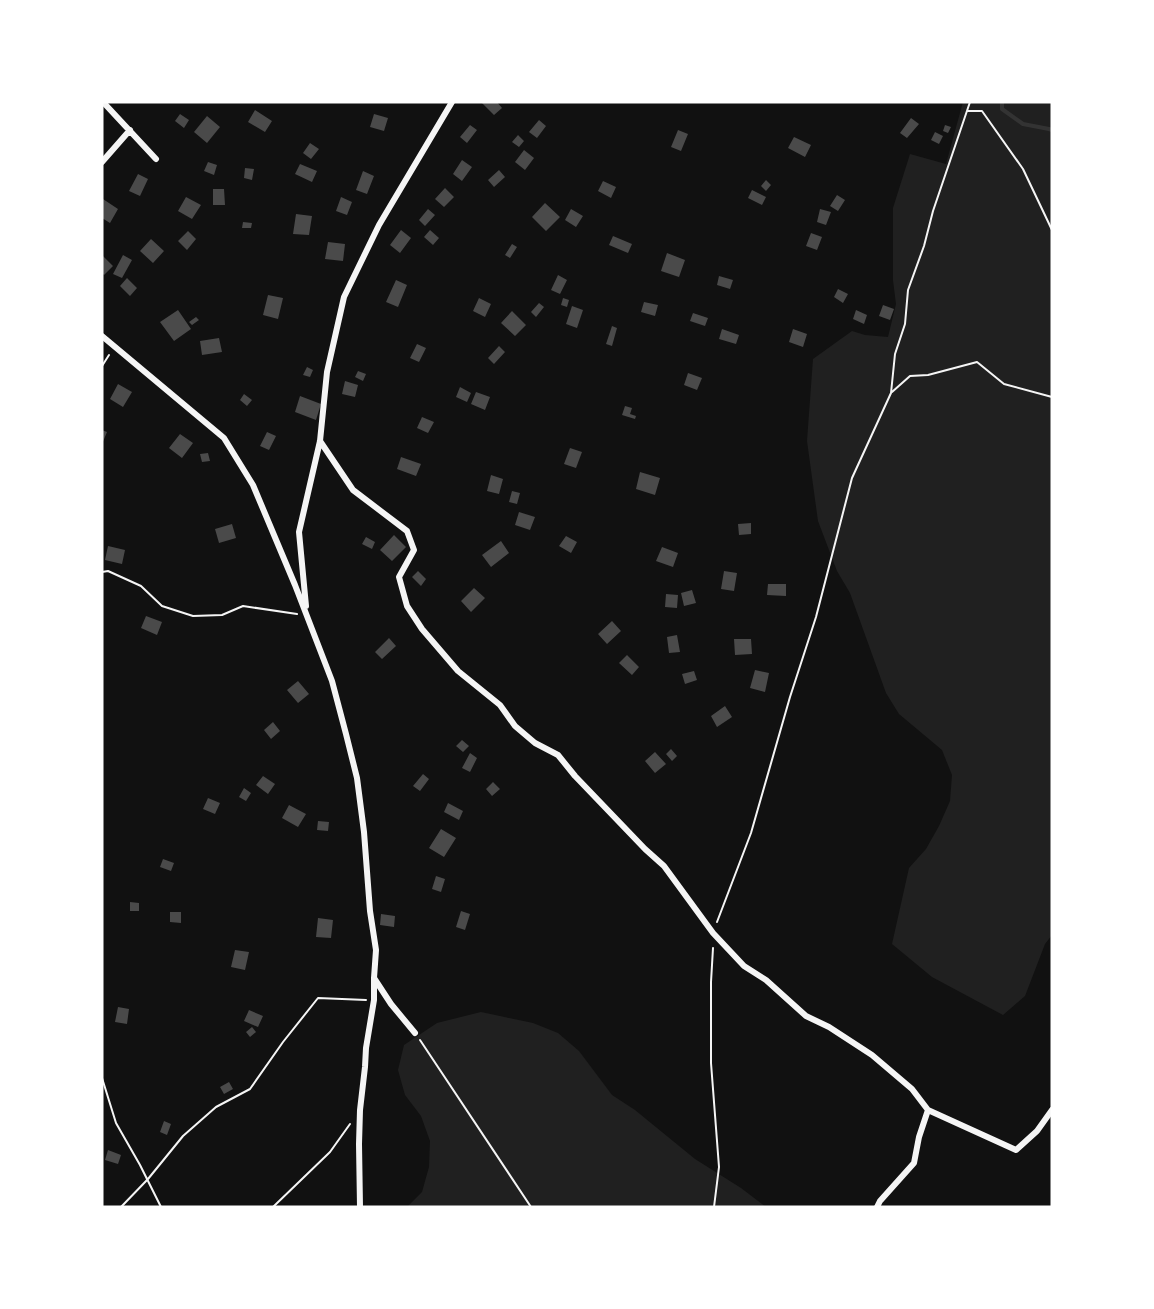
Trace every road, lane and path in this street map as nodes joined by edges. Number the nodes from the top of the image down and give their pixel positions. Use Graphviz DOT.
graph roads {
  1 [pos="103,102"];
  2 [pos="452,102"];
  3 [pos="970,102"];
  4 [pos="967,111"];
  5 [pos="130,130"];
  6 [pos="156,159"];
  7 [pos="102,162"];
  8 [pos="1052,230"];
  9 [pos="102,336"];
  10 [pos="114,346"];
  11 [pos="102,366"];
  12 [pos="891,393"];
  13 [pos="1052,397"];
  14 [pos="320,441"];
  15 [pos="102,572"];
  16 [pos="307,616"];
  17 [pos="713,933"];
  18 [pos="374,978"];
  19 [pos="374,1000"];
  20 [pos="415,1033"];
  21 [pos="102,1078"];
  22 [pos="103,1086"];
  23 [pos="360,1110"];
  24 [pos="928,1110"];
  25 [pos="1052,1110"];
  26 [pos="148,1179"];
  27 [pos="121,1207"];
  28 [pos="161,1207"];
  29 [pos="273,1207"];
  30 [pos="360,1207"];
  31 [pos="531,1207"];
  32 [pos="714,1207"];
  33 [pos="877,1207"];
  1 -- 5 [label="street"];
  2 -- 14 [label="street"];
  3 -- 4 [label="path"];
  4 -- 8 [label="path"];
  4 -- 12 [label="path"];
  5 -- 6 [label="street"];
  5 -- 7 [label="street"];
  9 -- 10 [label="street"];
  10 -- 11 [label="path"];
  10 -- 16 [label="street"];
  12 -- 13 [label="path"];
  12 -- 17 [label="path"];
  14 -- 16 [label="street"];
  14 -- 17 [label="street"];
  15 -- 16 [label="path"];
  16 -- 18 [label="street"];
  17 -- 24 [label="street"];
  17 -- 32 [label="path"];
  18 -- 19 [label="street"];
  18 -- 20 [label="street"];
  19 -- 23 [label="street"];
  19 -- 26 [label="path"];
  20 -- 31 [label="path"];
  21 -- 22 [label="path"];
  22 -- 26 [label="path"];
  23 -- 29 [label="path"];
  23 -- 30 [label="street"];
  24 -- 25 [label="street"];
  24 -- 33 [label="street"];
  26 -- 27 [label="path"];
  26 -- 28 [label="path"];
}
